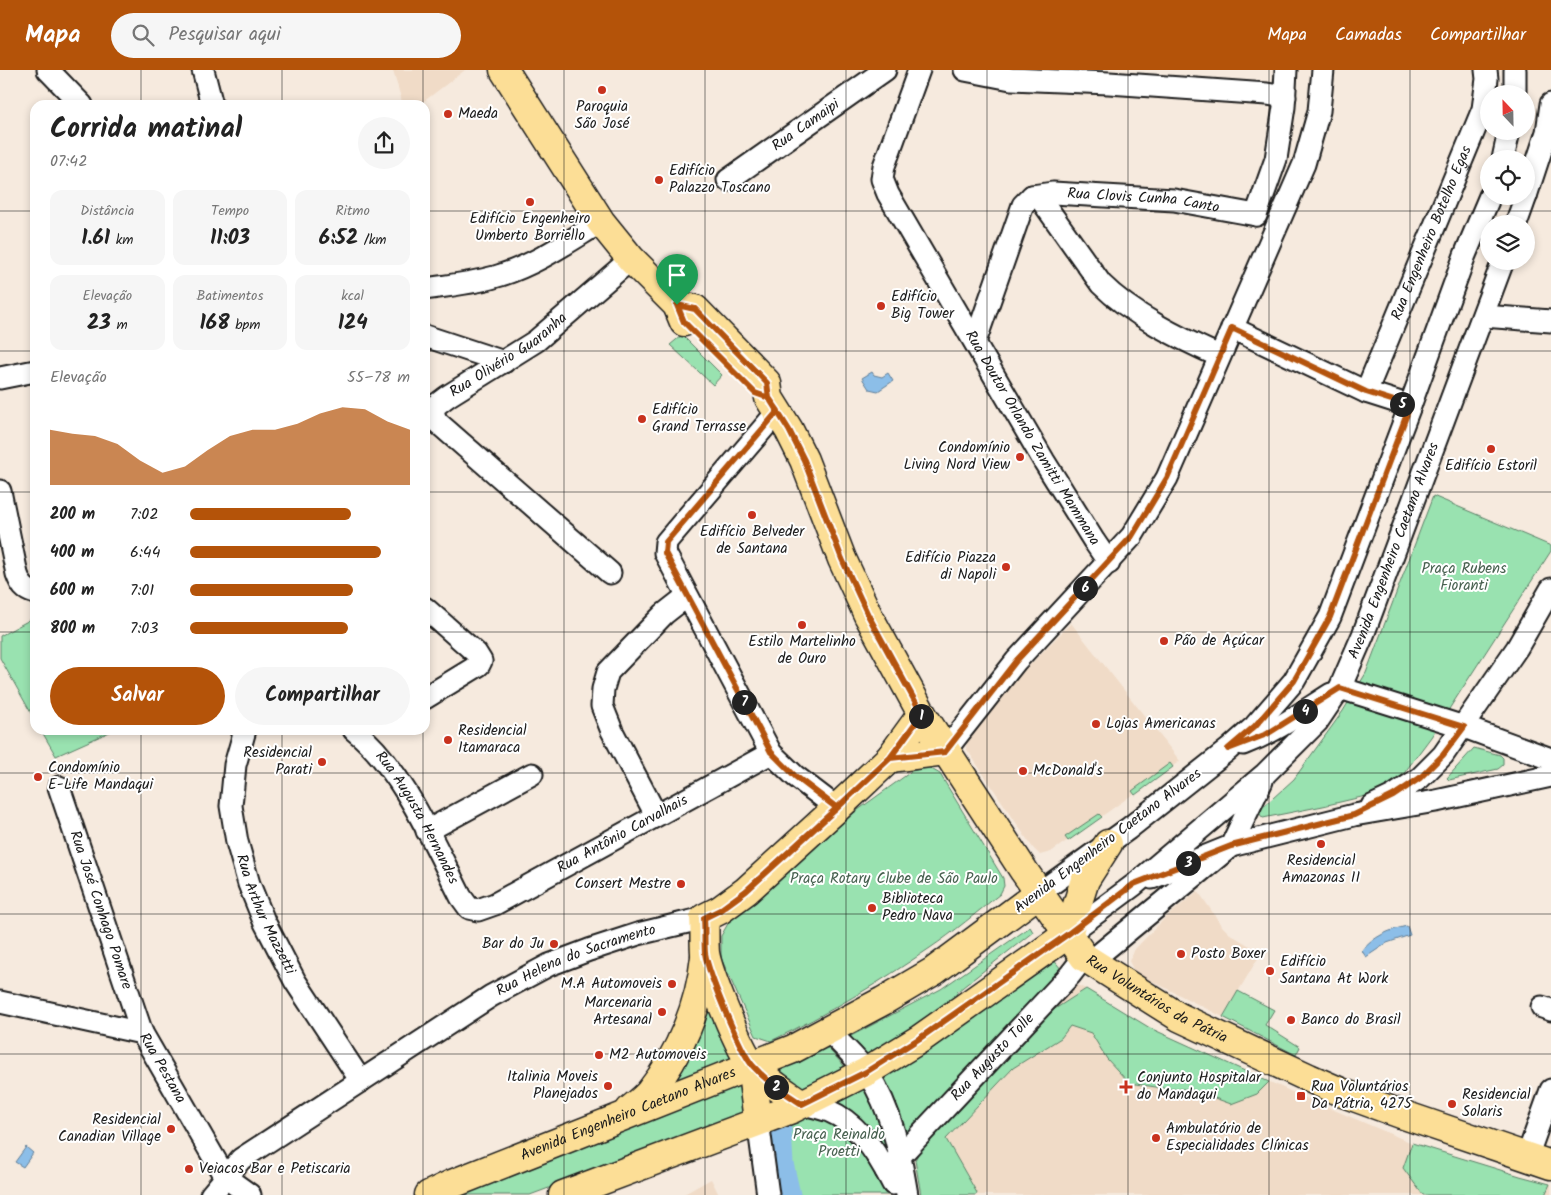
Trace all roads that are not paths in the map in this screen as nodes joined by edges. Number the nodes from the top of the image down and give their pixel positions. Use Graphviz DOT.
graph roads {
  1 [pos="48,70"];
  2 [pos="203,70"];
  3 [pos="504,70"];
  4 [pos="884,70"];
  5 [pos="919,70"];
  6 [pos="965,70"];
  7 [pos="1286,70"];
  8 [pos="1323,70"];
  9 [pos="1486,70"];
  10 [pos="1515,70"];
  11 [pos="1515,85"];
  12 [pos="1284,97"];
  13 [pos="77,100"];
  14 [pos="211,100"];
  15 [pos="1551,104"];
  16 [pos="1535,169"];
  17 [pos="728,180"];
  18 [pos="1032,196"];
  19 [pos="1486,205"];
  20 [pos="1256,215"];
  21 [pos="601,222"];
  22 [pos="1266,252"];
  23 [pos="631,259"];
  24 [pos="1500,270"];
  25 [pos="430,288"];
  26 [pos="1483,316"];
  27 [pos="1551,321"];
  28 [pos="1232,328"];
  29 [pos="430,338"];
  30 [pos="975,342"];
  31 [pos="1216,354"];
  32 [pos="504,362"];
  33 [pos="30,372"];
  34 [pos="0,378"];
  35 [pos="1366,392"];
  36 [pos="774,404"];
  37 [pos="1410,406"];
  38 [pos="0,492"];
  39 [pos="1109,563"];
  40 [pos="610,573"];
  41 [pos="1551,589"];
  42 [pos="30,592"];
  43 [pos="687,596"];
  44 [pos="430,612"];
  45 [pos="1340,688"];
  46 [pos="430,695"];
  47 [pos="922,714"];
  48 [pos="1464,727"];
  49 [pos="244,735"];
  50 [pos="365,735"];
  51 [pos="1228,749"];
  52 [pos="771,752"];
  53 [pos="945,752"];
  54 [pos="890,758"];
  55 [pos="1551,759"];
  56 [pos="532,774"];
  57 [pos="1265,774"];
  58 [pos="1551,776"];
  59 [pos="59,788"];
  60 [pos="837,808"];
  61 [pos="656,815"];
  62 [pos="1354,815"];
  63 [pos="427,831"];
  64 [pos="1108,844"];
  65 [pos="1231,846"];
  66 [pos="1134,884"];
  67 [pos="1039,893"];
  68 [pos="473,909"];
  69 [pos="704,918"];
  70 [pos="1063,928"];
  71 [pos="705,953"];
  72 [pos="1087,959"];
  73 [pos="0,1002"];
  74 [pos="829,1031"];
  75 [pos="142,1033"];
  76 [pos="752,1065"];
  77 [pos="866,1072"];
  78 [pos="361,1081"];
  79 [pos="1551,1090"];
  80 [pos="802,1104"];
  81 [pos="624,1117"];
  82 [pos="758,1121"];
  83 [pos="1539,1161"];
  84 [pos="893,1163"];
  85 [pos="225,1178"];
  86 [pos="211,1195"];
  87 [pos="250,1195"];
  88 [pos="429,1195"];
  89 [pos="563,1195"];
  90 [pos="768,1195"];
  91 [pos="898,1195"];
  92 [pos="907,1195"];
  1 -- 13 [label="street"];
  2 -- 14 [label="street"];
  3 -- 21 [label="main road, Rua Voluntários da Pátria"];
  4 -- 17 [label="street, Rua Camaipi"];
  5 -- 30 [label="street, Rua Doutor Orlando Zamitti Mammana"];
  6 -- 12 [label="street"];
  7 -- 12 [label="street"];
  8 -- 22 [label="street"];
  9 -- 35 [label="street, Rua Engenheiro Botelho Egas"];
  10 -- 11 [label="street"];
  12 -- 20 [label="street"];
  15 -- 16 [label="street"];
  18 -- 20 [label="street, Rua Clovis Cunha Canto"];
  18 -- 30 [label="street"];
  18 -- 31 [label="street"];
  19 -- 37 [label="street, Avenida Engenheiro Caetano Alvares"];
  20 -- 22 [label="street"];
  21 -- 23 [label="main road, Rua Voluntários da Pátria"];
  21 -- 25 [label="street"];
  22 -- 28 [label="street"];
  23 -- 32 [label="street, Rua Olivério Guaranha"];
  23 -- 36 [label="main road, Rua Voluntários da Pátria"];
  24 -- 26 [label="street, Avenida Engenheiro Caetano Alvares"];
  26 -- 27 [label="street"];
  26 -- 45 [label="street, Avenida Engenheiro Caetano Alvares"];
  28 -- 31 [label="street"];
  28 -- 35 [label="street"];
  29 -- 32 [label="street"];
  30 -- 39 [label="street, Rua Doutor Orlando Zamitti Mammana"];
  31 -- 39 [label="street"];
  32 -- 40 [label="street, Rua Olivério Guaranha"];
  33 -- 34 [label="street"];
  35 -- 37 [label="street"];
  36 -- 43 [label="street"];
  36 -- 47 [label="main road, Rua Voluntários da Pátria"];
  37 -- 51 [label="street, Avenida Engenheiro Caetano Alvares"];
  38 -- 42 [label="street"];
  39 -- 53 [label="street"];
  41 -- 48 [label="street"];
  43 -- 52 [label="street"];
  43 -- 61 [label="street"];
  44 -- 46 [label="street"];
  45 -- 48 [label="street"];
  45 -- 51 [label="street"];
  45 -- 57 [label="street, Avenida Engenheiro Caetano Alvares"];
  47 -- 53 [label="main road, Rua Voluntários da Pátria"];
  47 -- 54 [label="main road, Rua Helena do Sacramento"];
  48 -- 55 [label="street"];
  48 -- 62 [label="street"];
  49 -- 78 [label="street, Rua Arthur Mazzetti"];
  50 -- 63 [label="street, Rua Augusta Hernandes"];
  51 -- 64 [label="street, Avenida Engenheiro Caetano Alvares"];
  52 -- 60 [label="street"];
  52 -- 61 [label="street, Rua Antônio Carvalhais"];
  53 -- 54 [label="main road"];
  53 -- 67 [label="main road, Rua Voluntários da Pátria"];
  54 -- 60 [label="main road, Rua Helena do Sacramento"];
  56 -- 63 [label="street"];
  57 -- 65 [label="street"];
  57 -- 66 [label="street, Avenida Engenheiro Caetano Alvares"];
  58 -- 62 [label="street"];
  59 -- 75 [label="street, Rua José Conhago Pomare"];
  60 -- 69 [label="main road, Rua Helena do Sacramento"];
  61 -- 68 [label="street, Rua Antônio Carvalhais"];
  62 -- 65 [label="street"];
  63 -- 68 [label="street, Rua Augusta Hernandes"];
  64 -- 67 [label="street, Avenida Engenheiro Caetano Alvares"];
  64 -- 70 [label="main road"];
  65 -- 66 [label="street"];
  65 -- 72 [label="street, Rua Augusto Tolle"];
  66 -- 70 [label="street, Avenida Engenheiro Caetano Alvares"];
  67 -- 70 [label="main road, Rua Voluntários da Pátria"];
  67 -- 74 [label="main road, Avenida Engenheiro Caetano Alvares"];
  69 -- 71 [label="main road"];
  69 -- 78 [label="street, Rua Helena do Sacramento"];
  70 -- 72 [label="main road, Rua Voluntários da Pátria"];
  70 -- 77 [label="main road"];
  71 -- 76 [label="main road"];
  71 -- 81 [label="main road"];
  72 -- 83 [label="main road, Rua Voluntários da Pátria"];
  72 -- 84 [label="street, Rua Augusto Tolle"];
  73 -- 75 [label="street, Rua Pestana"];
  74 -- 76 [label="main road, Avenida Engenheiro Caetano Alvares"];
  74 -- 77 [label="street"];
  75 -- 85 [label="street, Rua Pestana"];
  76 -- 80 [label="main road"];
  76 -- 81 [label="main road, Avenida Engenheiro Caetano Alvares"];
  76 -- 82 [label="main road"];
  77 -- 80 [label="main road"];
  77 -- 84 [label="street"];
  78 -- 85 [label="street, Rua Helena do Sacramento"];
  79 -- 83 [label="street"];
  80 -- 82 [label="main road"];
  80 -- 84 [label="street"];
  81 -- 88 [label="main road, Avenida Engenheiro Caetano Alvares"];
  82 -- 89 [label="main road"];
  82 -- 90 [label="street"];
  84 -- 91 [label="street"];
  84 -- 92 [label="street"];
  85 -- 86 [label="street, Rua Helena do Sacramento"];
  85 -- 87 [label="street"];
}
